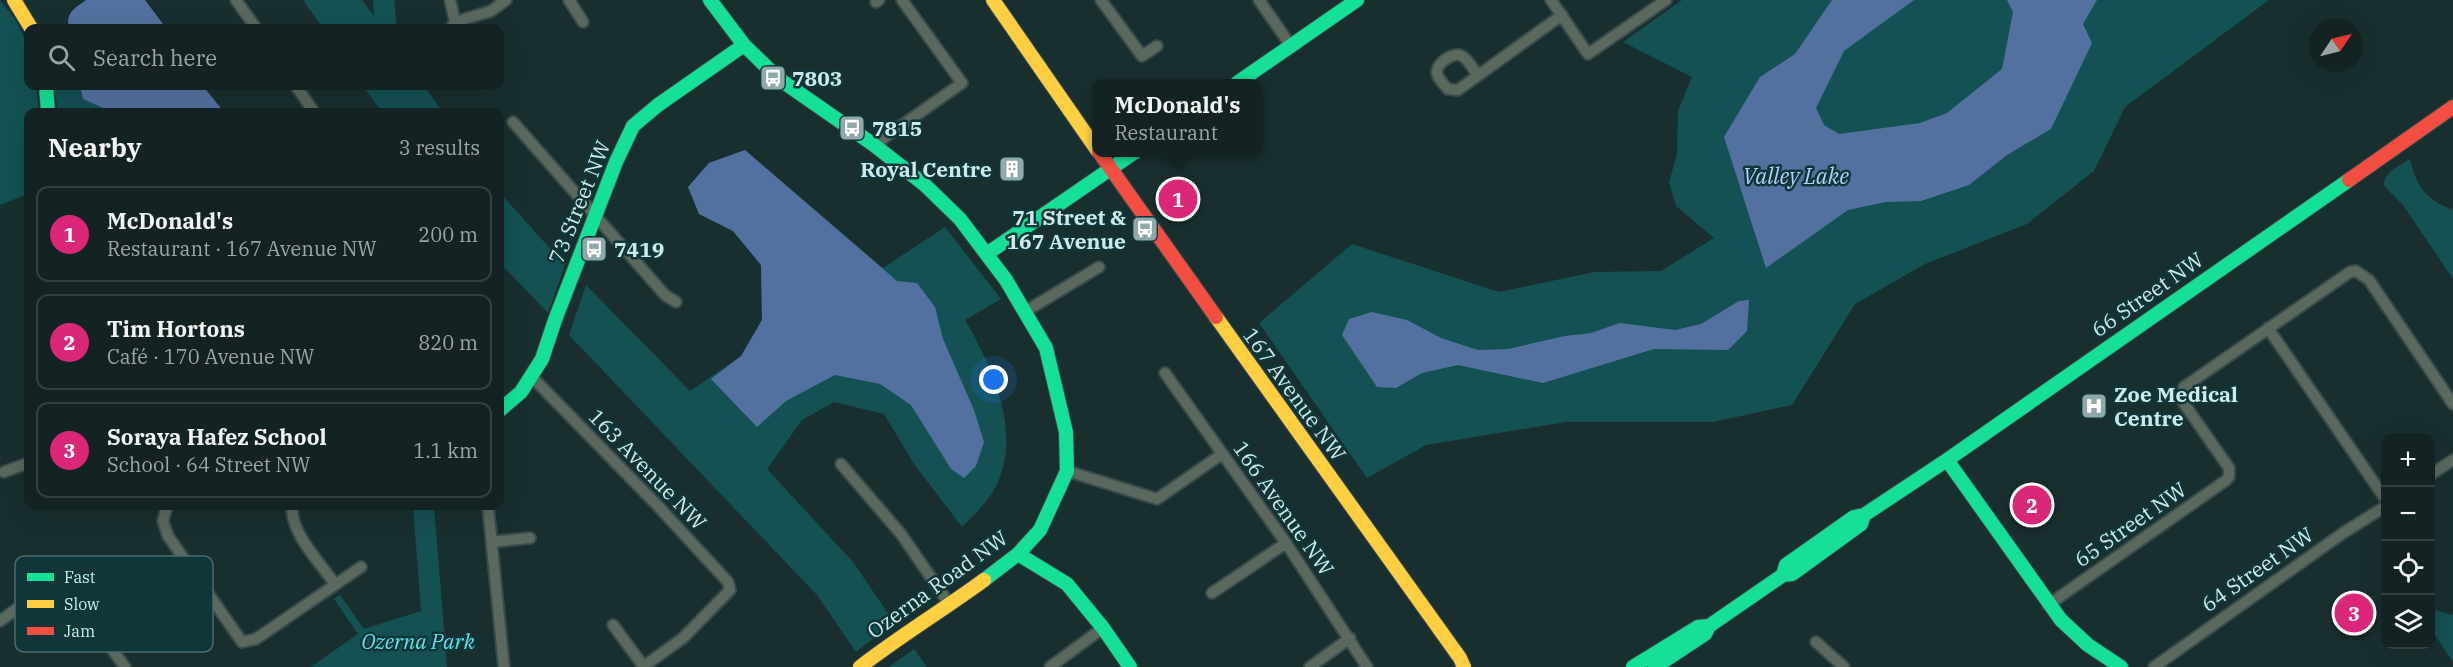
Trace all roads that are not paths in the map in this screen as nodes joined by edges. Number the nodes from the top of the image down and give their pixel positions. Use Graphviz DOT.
graph roads {
  1 [pos="14,0"];
  2 [pos="236,0"];
  3 [pos="450,0"];
  4 [pos="506,0"];
  5 [pos="569,0"];
  6 [pos="710,0"];
  7 [pos="902,0"];
  8 [pos="993,0"];
  9 [pos="1101,0"];
  10 [pos="1259,0"];
  11 [pos="1358,0"];
  12 [pos="1551,0"];
  13 [pos="1666,0"];
  14 [pos="1562,15"];
  15 [pos="583,22"];
  16 [pos="29,24"];
  17 [pos="253,24"];
  18 [pos="453,24"];
  19 [pos="456,24"];
  20 [pos="744,45"];
  21 [pos="1157,46"];
  22 [pos="1291,46"];
  23 [pos="1478,75"];
  24 [pos="1244,79"];
  25 [pos="46,90"];
  26 [pos="299,90"];
  27 [pos="2453,107"];
  28 [pos="48,108"];
  29 [pos="311,108"];
  30 [pos="513,122"];
  31 [pos="1092,142"];
  32 [pos="874,145"];
  33 [pos="1102,157"];
  34 [pos="1129,157"];
  35 [pos="1110,169"];
  36 [pos="594,217"];
  37 [pos="988,253"];
  38 [pos="1099,267"];
  39 [pos="676,302"];
  40 [pos="1026,311"];
  41 [pos="2268,328"];
  42 [pos="1165,374"];
  43 [pos="534,379"];
  44 [pos="2453,404"];
  45 [pos="504,408"];
  46 [pos="1222,454"];
  47 [pos="1947,460"];
  48 [pos="2453,460"];
  49 [pos="24,464"];
  50 [pos="841,464"];
  51 [pos="1067,471"];
  52 [pos="4,472"];
  53 [pos="2435,472"];
  54 [pos="2381,494"];
  55 [pos="2381,508"];
  56 [pos="165,510"];
  57 [pos="292,510"];
  58 [pos="488,510"];
  59 [pos="530,538"];
  60 [pos="492,542"];
  61 [pos="1286,543"];
  62 [pos="1018,554"];
  63 [pos="182,556"];
  64 [pos="361,567"];
  65 [pos="334,584"];
  66 [pos="1212,593"];
  67 [pos="213,600"];
  68 [pos="950,605"];
  69 [pos="2048,605"];
  70 [pos="15,610"];
  71 [pos="0,621"];
  72 [pos="613,625"];
  73 [pos="1709,626"];
  74 [pos="1103,628"];
  75 [pos="1350,638"];
  76 [pos="1816,642"];
  77 [pos="114,652"];
  78 [pos="1464,664"];
  79 [pos="125,667"];
  80 [pos="504,667"];
  81 [pos="644,667"];
  82 [pos="860,667"];
  83 [pos="1050,667"];
  84 [pos="1130,667"];
  85 [pos="1310,667"];
  86 [pos="1367,667"];
  87 [pos="1633,667"];
  88 [pos="1655,667"];
  89 [pos="1844,667"];
  90 [pos="2121,667"];
  91 [pos="2154,667"];
  1 -- 16 [label="street"];
  2 -- 17 [label="street"];
  3 -- 18 [label="street"];
  4 -- 19 [label="street"];
  5 -- 15 [label="street"];
  6 -- 20 [label="street, Ozerna Road NW"];
  7 -- 32 [label="street"];
  8 -- 31 [label="street, 167 Avenue NW"];
  9 -- 21 [label="street"];
  10 -- 22 [label="street"];
  11 -- 22 [label="street"];
  12 -- 14 [label="street"];
  13 -- 14 [label="street"];
  14 -- 23 [label="street"];
  20 -- 32 [label="street, Ozerna Road NW"];
  20 -- 36 [label="street, 73 Street NW"];
  22 -- 24 [label="street"];
  25 -- 28 [label="street"];
  26 -- 29 [label="street"];
  27 -- 47 [label="street, 66 Street NW"];
  30 -- 36 [label="street"];
  32 -- 37 [label="street, Ozerna Road NW"];
  33 -- 35 [label="street, 167 Avenue NW"];
  34 -- 35 [label="street"];
  35 -- 37 [label="street"];
  35 -- 78 [label="street, 167 Avenue NW"];
  36 -- 39 [label="street"];
  36 -- 43 [label="street, 73 Street NW"];
  37 -- 40 [label="street, Ozerna Road NW"];
  38 -- 40 [label="street"];
  40 -- 51 [label="street, Ozerna Road NW"];
  41 -- 44 [label="street"];
  41 -- 54 [label="street"];
  41 -- 69 [label="street, 65 Street NW"];
  42 -- 46 [label="street, 166 Avenue NW"];
  43 -- 45 [label="street, 73 Street NW"];
  43 -- 81 [label="street, 163 Avenue NW"];
  46 -- 51 [label="street"];
  46 -- 61 [label="street, 166 Avenue NW"];
  47 -- 69 [label="street"];
  47 -- 73 [label="street, 66 Street NW"];
  48 -- 53 [label="street"];
  49 -- 52 [label="street"];
  50 -- 68 [label="street"];
  51 -- 62 [label="street, Ozerna Road NW"];
  55 -- 91 [label="street, 64 Street NW"];
  56 -- 63 [label="street"];
  57 -- 65 [label="street"];
  58 -- 60 [label="street"];
  59 -- 60 [label="street"];
  60 -- 80 [label="street"];
  61 -- 66 [label="street"];
  61 -- 75 [label="street, 166 Avenue NW"];
  62 -- 68 [label="street, Ozerna Road NW"];
  62 -- 74 [label="street"];
  64 -- 65 [label="street"];
  65 -- 67 [label="street"];
  68 -- 82 [label="street, Ozerna Road NW"];
  69 -- 90 [label="street"];
  70 -- 71 [label="street"];
  72 -- 81 [label="street"];
  73 -- 87 [label="street, 66 Street NW"];
  73 -- 88 [label="street, 66 Street NW"];
  74 -- 83 [label="street"];
  74 -- 84 [label="street"];
  75 -- 85 [label="street"];
  75 -- 86 [label="street, 166 Avenue NW"];
  76 -- 89 [label="street"];
  77 -- 79 [label="street"];
}
